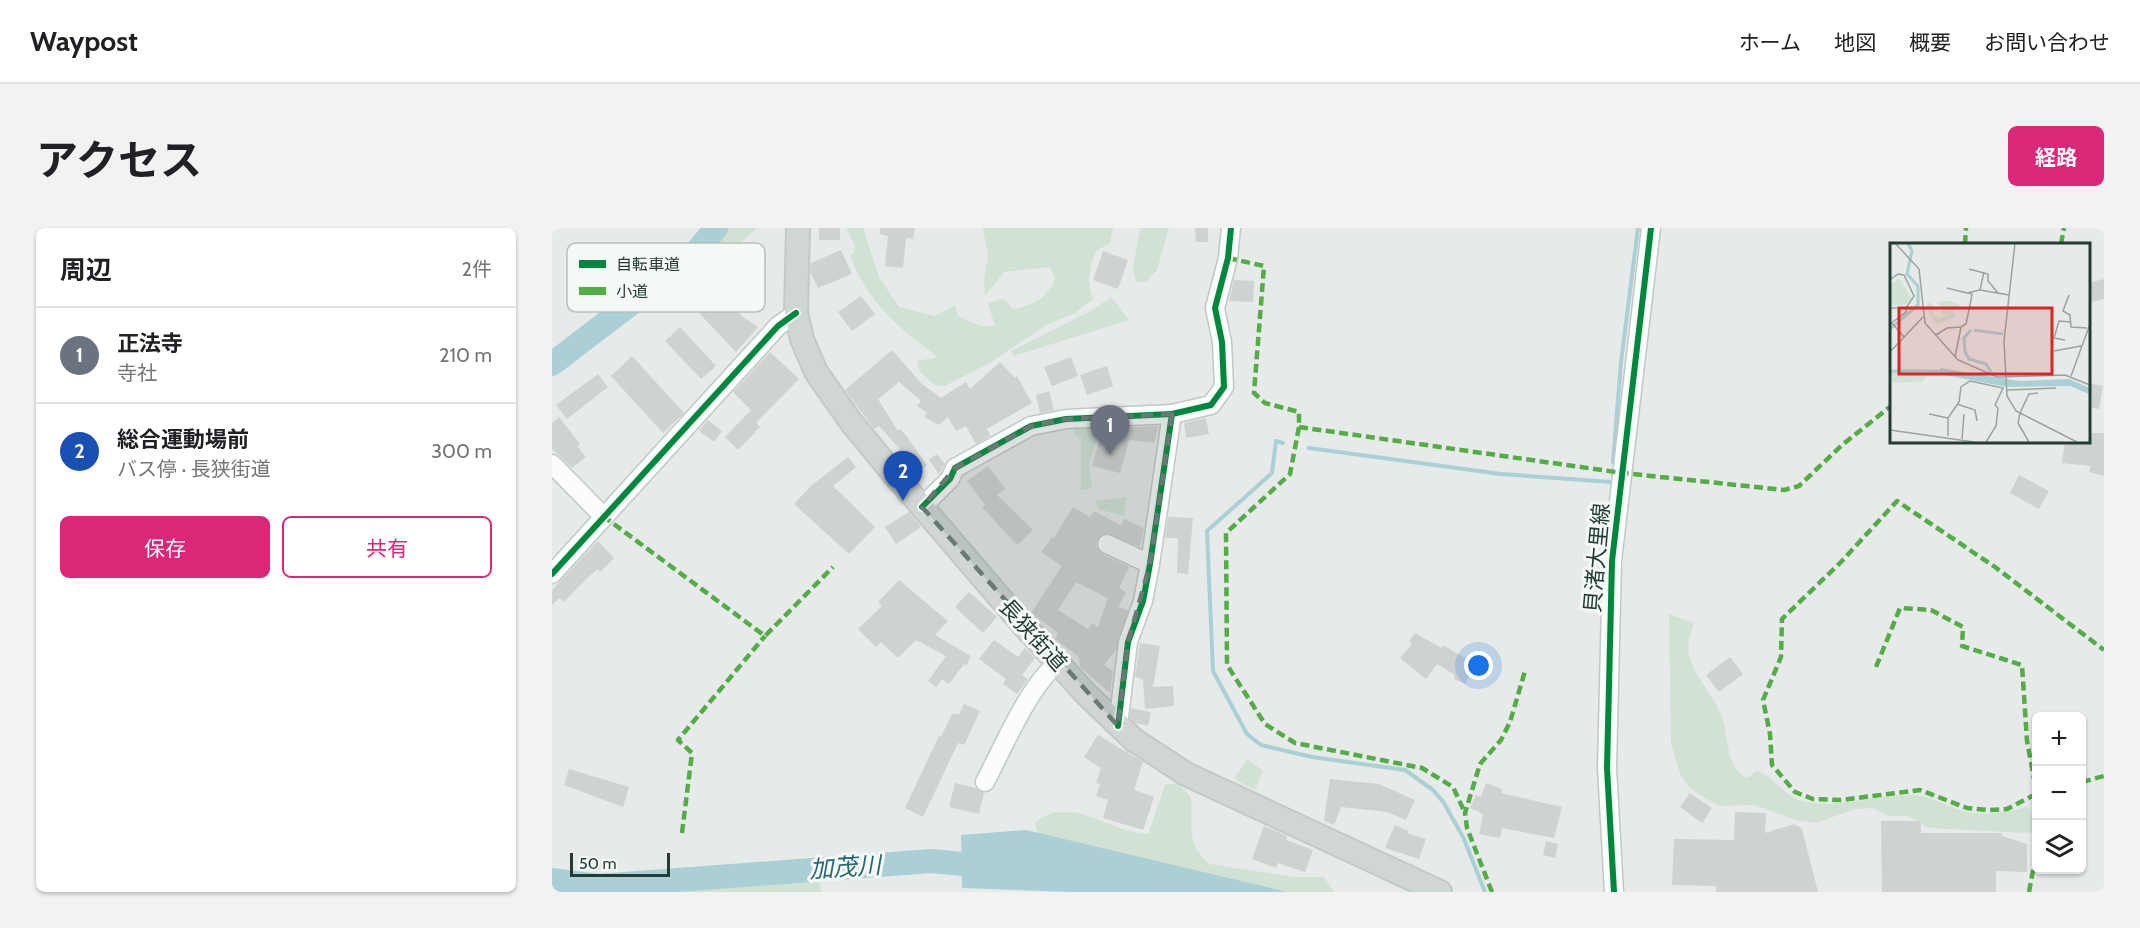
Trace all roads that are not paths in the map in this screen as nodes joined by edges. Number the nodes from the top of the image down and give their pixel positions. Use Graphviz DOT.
graph roads {
  1 [pos="798,228"];
  2 [pos="1231,228"];
  3 [pos="1651,228"];
  4 [pos="796,313"];
  5 [pos="1172,414"];
  6 [pos="552,464"];
  7 [pos="922,507"];
  8 [pos="603,516"];
  9 [pos="1107,544"];
  10 [pos="1150,564"];
  11 [pos="552,574"];
  12 [pos="1058,663"];
  13 [pos="1118,726"];
  14 [pos="985,782"];
  15 [pos="1440,892"];
  16 [pos="1614,892"];
  1 -- 4 [label="main road, 長狭街道"];
  2 -- 5 [label="street"];
  3 -- 16 [label="street, 貝渚大里線"];
  4 -- 7 [label="main road, 長狭街道"];
  4 -- 8 [label="street"];
  5 -- 7 [label="street"];
  5 -- 10 [label="street"];
  6 -- 8 [label="street"];
  7 -- 12 [label="main road, 長狭街道"];
  8 -- 11 [label="street"];
  9 -- 10 [label="street"];
  10 -- 13 [label="street"];
  12 -- 13 [label="main road, 長狭街道"];
  12 -- 14 [label="street"];
  13 -- 15 [label="main road, 長狭街道"];
}
